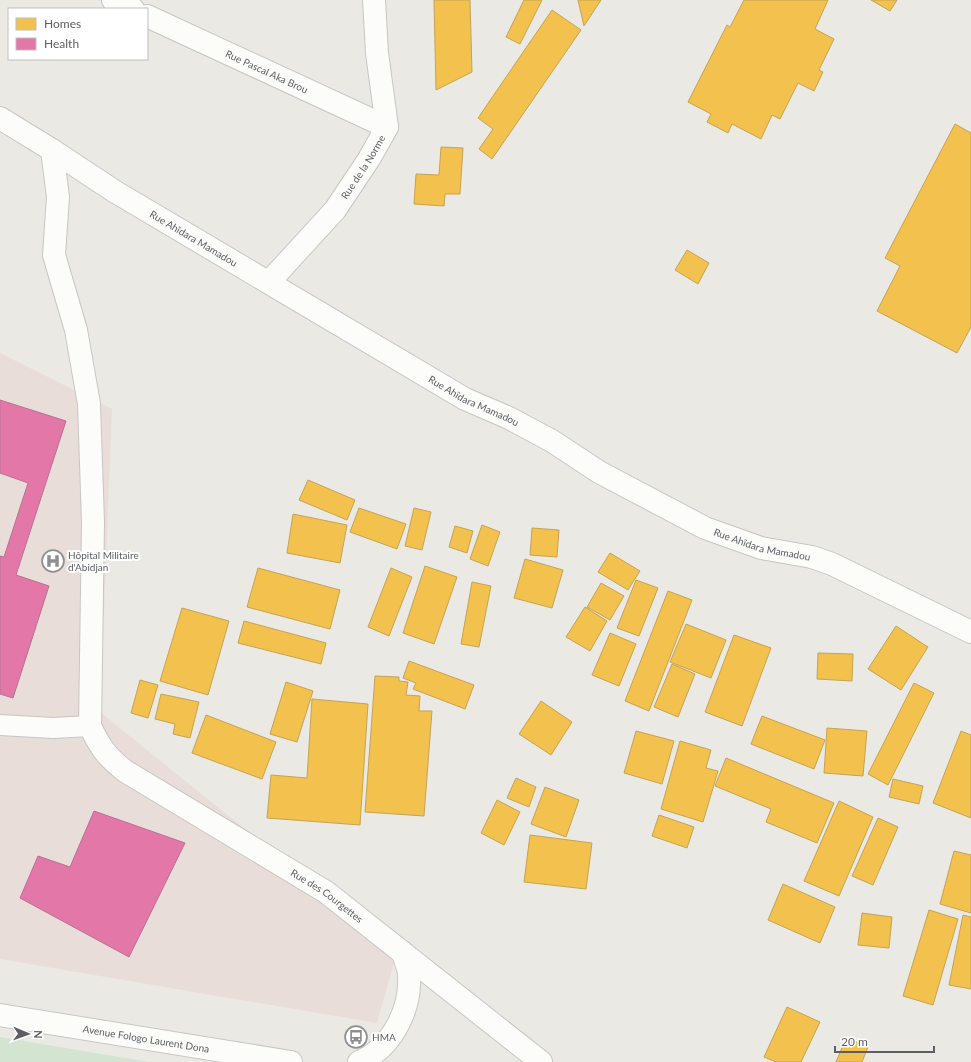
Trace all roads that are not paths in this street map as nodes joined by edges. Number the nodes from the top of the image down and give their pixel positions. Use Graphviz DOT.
graph roads {
  1 [pos="114,0"];
  2 [pos="374,0"];
  3 [pos="131,8"];
  4 [pos="148,16"];
  5 [pos="0,118"];
  6 [pos="387,127"];
  7 [pos="52,150"];
  8 [pos="268,282"];
  9 [pos="971,632"];
  10 [pos="0,725"];
  11 [pos="90,726"];
  12 [pos="402,952"];
  13 [pos="0,1015"];
  14 [pos="291,1062"];
  15 [pos="359,1062"];
  16 [pos="541,1062"];
  1 -- 3 [label="street"];
  2 -- 6 [label="street, Rue de la Norme"];
  4 -- 6 [label="street, Rue Pascal Aka Brou"];
  5 -- 7 [label="street, Rue Ahïdara Mamadou"];
  6 -- 8 [label="street, Rue de la Norme"];
  7 -- 8 [label="street, Rue Ahïdara Mamadou"];
  7 -- 11 [label="street"];
  8 -- 9 [label="street, Rue Ahïdara Mamadou"];
  10 -- 11 [label="lane"];
  11 -- 12 [label="street, Rue des Courgettes"];
  12 -- 15 [label="street"];
  12 -- 16 [label="street, Rue des Courgettes"];
  13 -- 14 [label="street, Avenue Fologo Laurent Dona"];
}
